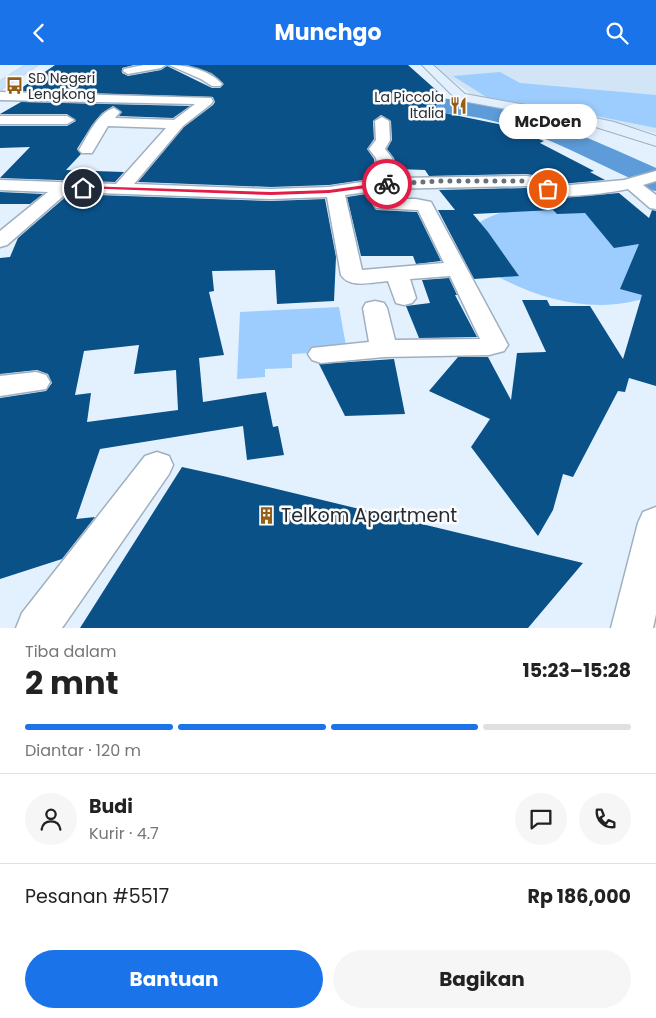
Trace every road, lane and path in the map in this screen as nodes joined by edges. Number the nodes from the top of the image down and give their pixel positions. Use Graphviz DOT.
graph roads {
  1 [pos="34,65"];
  2 [pos="161,65"];
  3 [pos="174,65"];
  4 [pos="427,65"];
  5 [pos="128,71"];
  6 [pos="216,84"];
  7 [pos="81,86"];
  8 [pos="0,87"];
  9 [pos="0,96"];
  10 [pos="54,97"];
  11 [pos="129,98"];
  12 [pos="0,119"];
  13 [pos="67,120"];
  14 [pos="382,121"];
  15 [pos="104,122"];
  16 [pos="177,124"];
  17 [pos="656,141"];
  18 [pos="87,150"];
  19 [pos="656,175"];
  20 [pos="634,182"];
  21 [pos="390,183"];
  22 [pos="0,185"];
  23 [pos="372,185"];
  24 [pos="64,187"];
  25 [pos="121,189"];
  26 [pos="336,191"];
  27 [pos="656,204"];
  28 [pos="0,241"];
  29 [pos="457,269"];
  30 [pos="398,275"];
  31 [pos="404,298"];
  32 [pos="375,308"];
  33 [pos="384,349"];
  34 [pos="321,354"];
  35 [pos="36,382"];
  36 [pos="0,386"];
  37 [pos="157,465"];
  38 [pos="656,523"];
  39 [pos="37,628"];
  40 [pos="632,628"];
  1 -- 8 [label="main road"];
  2 -- 5 [label="street"];
  3 -- 6 [label="street"];
  4 -- 17 [label="street"];
  7 -- 10 [label="street"];
  9 -- 10 [label="street"];
  10 -- 11 [label="street"];
  11 -- 15 [label="street"];
  11 -- 16 [label="street"];
  12 -- 13 [label="street"];
  14 -- 21 [label="street"];
  15 -- 16 [label="street"];
  15 -- 18 [label="street"];
  16 -- 25 [label="street"];
  19 -- 20 [label="street"];
  20 -- 21 [label="street"];
  20 -- 27 [label="street"];
  21 -- 23 [label="street"];
  22 -- 24 [label="street"];
  23 -- 26 [label="street"];
  23 -- 29 [label="street"];
  24 -- 25 [label="street"];
  24 -- 28 [label="street"];
  25 -- 26 [label="street"];
  26 -- 30 [label="street"];
  29 -- 30 [label="street"];
  29 -- 33 [label="street"];
  30 -- 31 [label="street"];
  32 -- 33 [label="street"];
  33 -- 34 [label="street"];
  35 -- 36 [label="street"];
  37 -- 39 [label="street"];
  38 -- 40 [label="street"];
}
